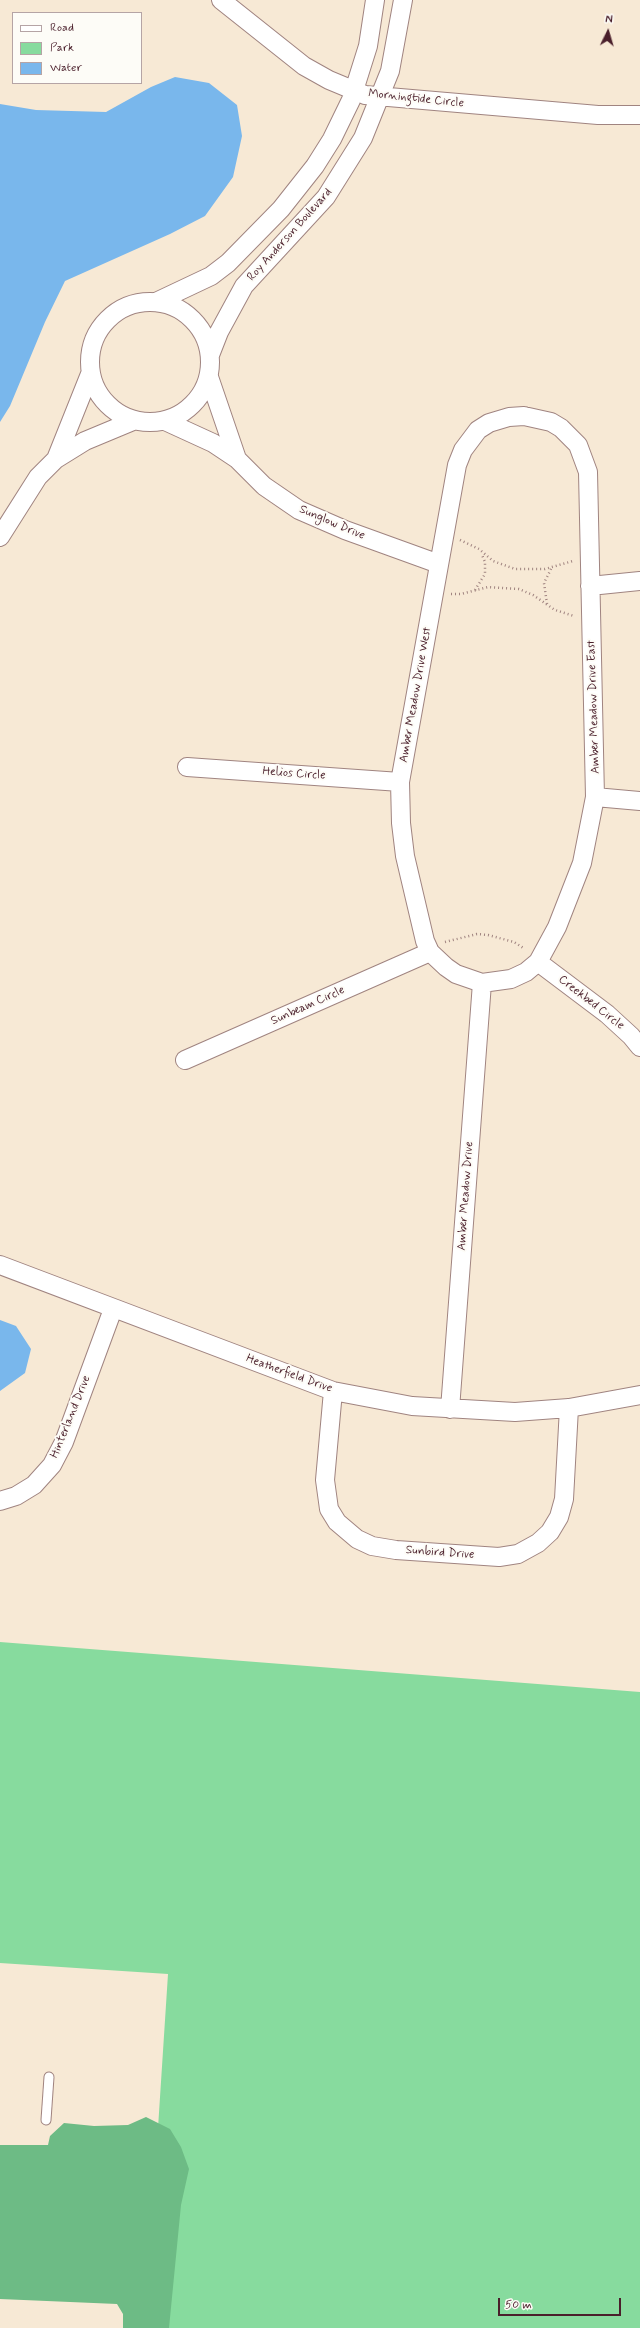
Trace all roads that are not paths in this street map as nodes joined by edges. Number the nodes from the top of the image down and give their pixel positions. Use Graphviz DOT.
graph roads {
  1 [pos="221,0"];
  2 [pos="375,0"];
  3 [pos="403,0"];
  4 [pos="353,91"];
  5 [pos="381,97"];
  6 [pos="640,115"];
  7 [pos="156,302"];
  8 [pos="210,355"];
  9 [pos="90,374"];
  10 [pos="209,377"];
  11 [pos="524,416"];
  12 [pos="164,420"];
  13 [pos="133,421"];
  14 [pos="56,458"];
  15 [pos="237,459"];
  16 [pos="0,537"];
  17 [pos="439,564"];
  18 [pos="640,581"];
  19 [pos="590,586"];
  20 [pos="187,767"];
  21 [pos="400,782"];
  22 [pos="595,797"];
  23 [pos="640,801"];
  24 [pos="430,952"];
  25 [pos="538,962"];
  26 [pos="482,983"];
  27 [pos="640,1047"];
  28 [pos="185,1060"];
  29 [pos="0,1265"];
  30 [pos="112,1309"];
  31 [pos="333,1390"];
  32 [pos="640,1395"];
  33 [pos="569,1408"];
  34 [pos="450,1409"];
  35 [pos="0,1501"];
  36 [pos="48,2077"];
  37 [pos="46,2120"];
  1 -- 4 [label="street, Morningtide Circle"];
  2 -- 4 [label="street, Roy Anderson Boulevard"];
  3 -- 5 [label="street, Roy Anderson Boulevard"];
  4 -- 5 [label="street, Morningtide Circle"];
  4 -- 7 [label="street, Roy Anderson Boulevard"];
  5 -- 6 [label="street, Morningtide Circle"];
  5 -- 8 [label="street, Roy Anderson Boulevard"];
  7 -- 8 [label="street"];
  7 -- 9 [label="street"];
  8 -- 10 [label="street"];
  9 -- 13 [label="street"];
  9 -- 14 [label="street"];
  10 -- 12 [label="street"];
  10 -- 15 [label="street, Sunglow Drive"];
  11 -- 17 [label="street, Amber Meadow Drive West"];
  11 -- 19 [label="street, Amber Meadow Drive East"];
  12 -- 13 [label="street"];
  12 -- 15 [label="street, Sunglow Drive"];
  13 -- 14 [label="street"];
  14 -- 16 [label="street"];
  15 -- 17 [label="street, Sunglow Drive"];
  17 -- 21 [label="street, Amber Meadow Drive West"];
  18 -- 19 [label="street"];
  19 -- 22 [label="street, Amber Meadow Drive East"];
  20 -- 21 [label="street, Helios Circle"];
  21 -- 24 [label="street, Amber Meadow Drive West"];
  22 -- 23 [label="street"];
  22 -- 25 [label="street, Amber Meadow Drive East"];
  24 -- 26 [label="street, Amber Meadow Drive West"];
  24 -- 28 [label="street, Sunbeam Circle"];
  25 -- 26 [label="street, Amber Meadow Drive East"];
  25 -- 27 [label="street, Creekbed Circle"];
  26 -- 34 [label="street, Amber Meadow Drive"];
  29 -- 30 [label="street, Heatherfield Drive"];
  30 -- 31 [label="street, Heatherfield Drive"];
  30 -- 35 [label="street, Hinterland Drive"];
  31 -- 33 [label="street, Sunbird Drive"];
  31 -- 34 [label="street, Heatherfield Drive"];
  32 -- 33 [label="street, Heatherfield Drive"];
  33 -- 34 [label="street, Heatherfield Drive"];
  36 -- 37 [label="lane"];
}
